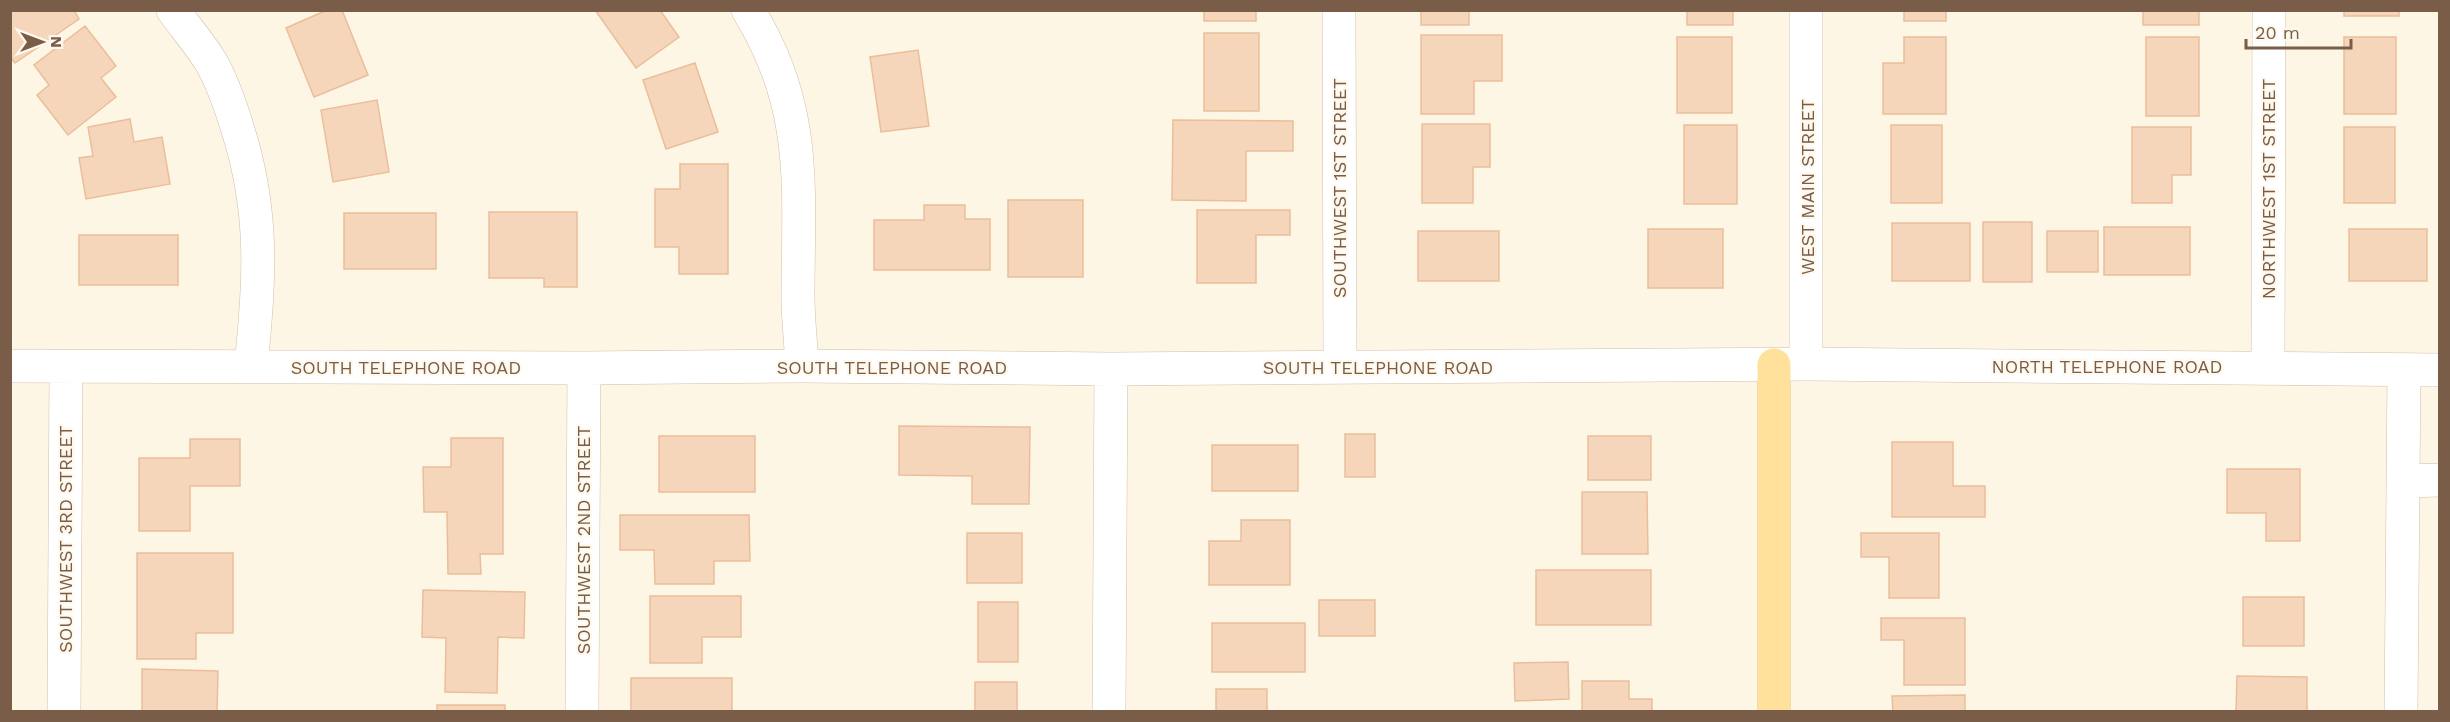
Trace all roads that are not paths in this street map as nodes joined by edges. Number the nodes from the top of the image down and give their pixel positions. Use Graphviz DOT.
graph roads {
  1 [pos="173,10"];
  2 [pos="748,10"];
  3 [pos="1339,10"];
  4 [pos="1806,10"];
  5 [pos="2269,10"];
  6 [pos="1806,364"];
  7 [pos="251,365"];
  8 [pos="1774,365"];
  9 [pos="10,366"];
  10 [pos="802,366"];
  11 [pos="1340,366"];
  12 [pos="66,367"];
  13 [pos="2268,367"];
  14 [pos="584,368"];
  15 [pos="1111,369"];
  16 [pos="2404,370"];
  17 [pos="2439,370"];
  18 [pos="2439,480"];
  19 [pos="2403,481"];
  20 [pos="64,711"];
  21 [pos="582,711"];
  22 [pos="1109,711"];
  23 [pos="1774,711"];
  24 [pos="2401,711"];
  1 -- 7 [label="street"];
  2 -- 10 [label="street"];
  3 -- 11 [label="street, SOUTHWEST 1ST STREET"];
  4 -- 6 [label="street, WEST MAIN STREET"];
  5 -- 13 [label="street, NORTHWEST 1ST STREET"];
  6 -- 8 [label="street, NORTH TELEPHONE ROAD"];
  6 -- 13 [label="street, NORTH TELEPHONE ROAD"];
  7 -- 12 [label="street, SOUTH TELEPHONE ROAD"];
  7 -- 14 [label="street, SOUTH TELEPHONE ROAD"];
  8 -- 11 [label="street, SOUTH TELEPHONE ROAD"];
  8 -- 23 [label="main road"];
  9 -- 12 [label="street, SOUTH TELEPHONE ROAD"];
  10 -- 14 [label="street, SOUTH TELEPHONE ROAD"];
  10 -- 15 [label="street, SOUTH TELEPHONE ROAD"];
  11 -- 15 [label="street, SOUTH TELEPHONE ROAD"];
  12 -- 20 [label="street, SOUTHWEST 3RD STREET"];
  13 -- 16 [label="street, NORTH TELEPHONE ROAD"];
  14 -- 21 [label="street, SOUTHWEST 2ND STREET"];
  15 -- 22 [label="street"];
  16 -- 17 [label="street, NORTH TELEPHONE ROAD"];
  16 -- 19 [label="street"];
  18 -- 19 [label="street"];
  19 -- 24 [label="street"];
}
